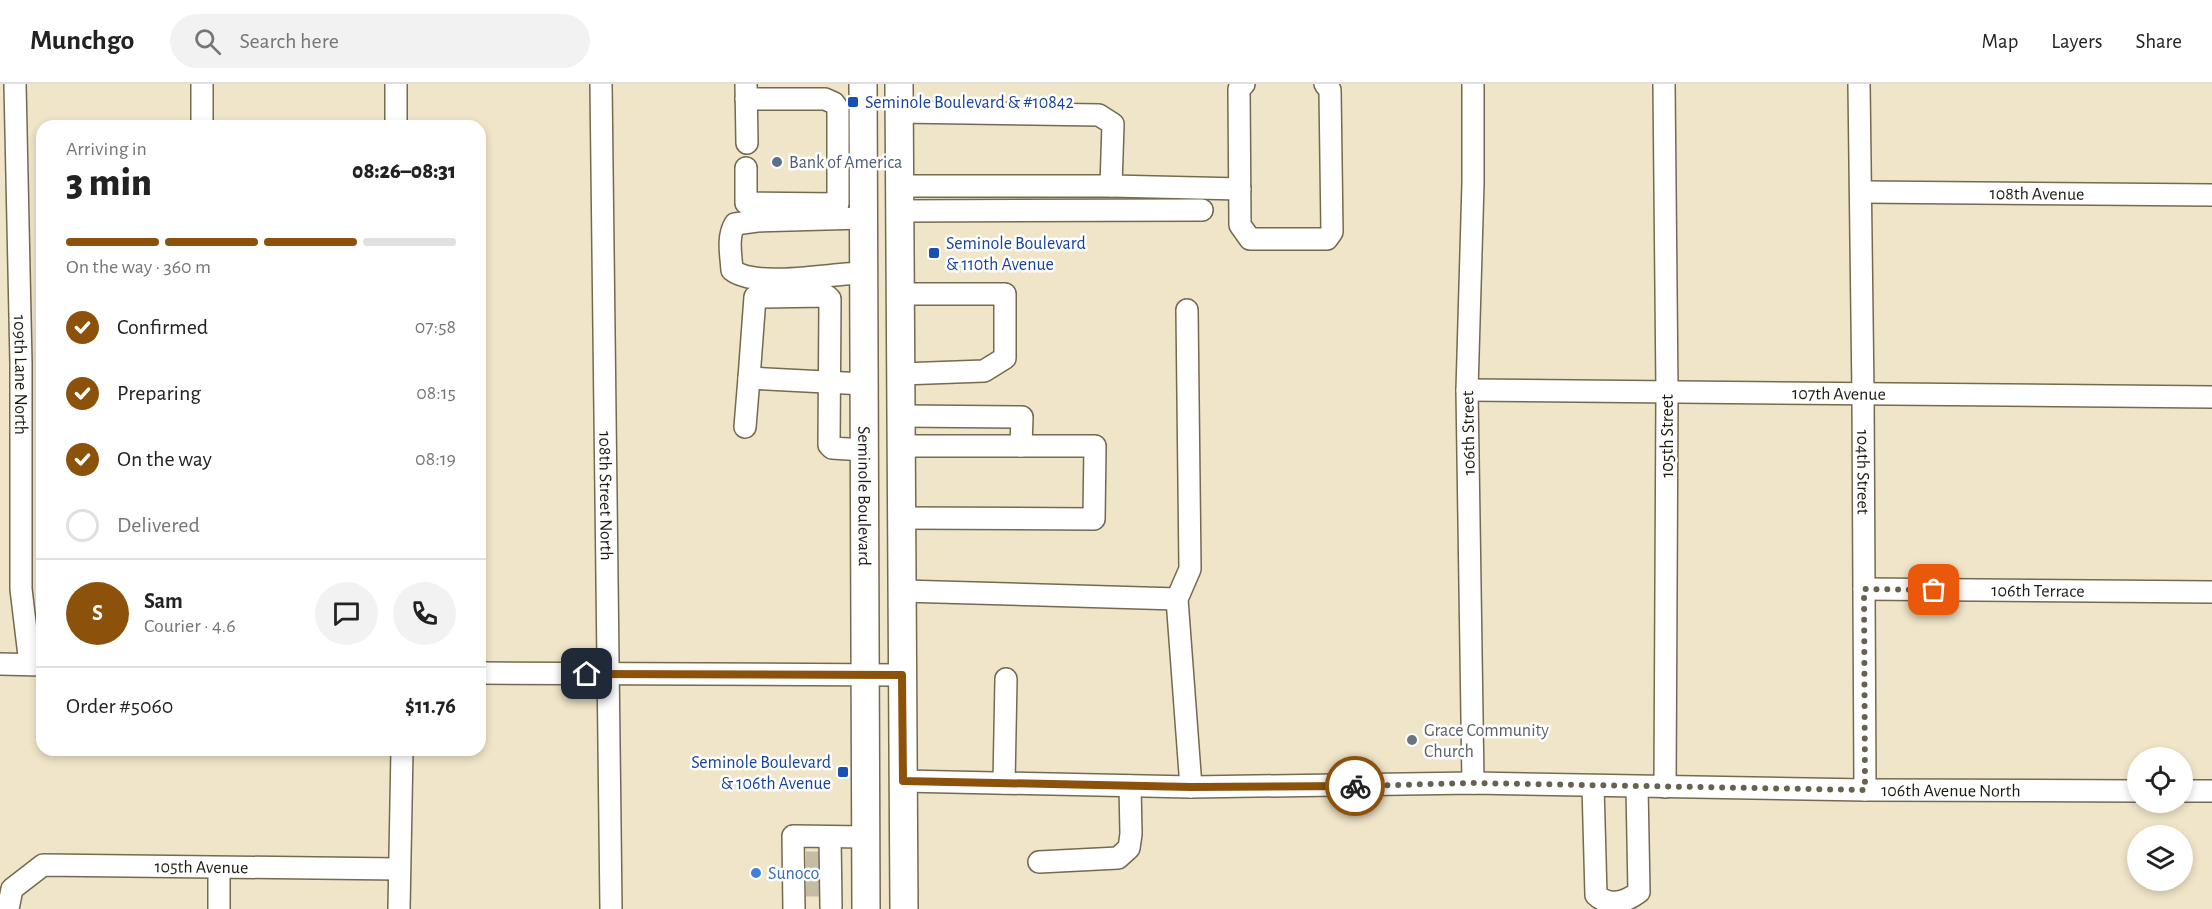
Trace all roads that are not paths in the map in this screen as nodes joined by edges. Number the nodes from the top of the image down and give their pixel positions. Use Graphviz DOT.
graph roads {
  1 [pos="15,84"];
  2 [pos="202,84"];
  3 [pos="396,84"];
  4 [pos="601,84"];
  5 [pos="863,84"];
  6 [pos="898,84"];
  7 [pos="1244,84"];
  8 [pos="1324,84"];
  9 [pos="1473,84"];
  10 [pos="1664,84"];
  11 [pos="1859,84"];
  12 [pos="746,92"];
  13 [pos="899,112"];
  14 [pos="202,120"];
  15 [pos="396,120"];
  16 [pos="747,143"];
  17 [pos="746,168"];
  18 [pos="1111,186"];
  19 [pos="1240,189"];
  20 [pos="1861,192"];
  21 [pos="2212,195"];
  22 [pos="900,198"];
  23 [pos="1202,210"];
  24 [pos="863,218"];
  25 [pos="863,273"];
  26 [pos="900,294"];
  27 [pos="1187,310"];
  28 [pos="901,374"];
  29 [pos="750,378"];
  30 [pos="831,383"];
  31 [pos="864,384"];
  32 [pos="1467,390"];
  33 [pos="1667,391"];
  34 [pos="1863,395"];
  35 [pos="2212,397"];
  36 [pos="901,416"];
  37 [pos="745,427"];
  38 [pos="902,446"];
  39 [pos="1021,446"];
  40 [pos="864,450"];
  41 [pos="902,518"];
  42 [pos="1864,589"];
  43 [pos="903,591"];
  44 [pos="2212,592"];
  45 [pos="1177,599"];
  46 [pos="0,664"];
  47 [pos="36,664"];
  48 [pos="486,673"];
  49 [pos="609,675"];
  50 [pos="865,675"];
  51 [pos="902,675"];
  52 [pos="1006,679"];
  53 [pos="402,756"];
  54 [pos="903,781"];
  55 [pos="1004,783"];
  56 [pos="1473,783"];
  57 [pos="1130,786"];
  58 [pos="1593,786"];
  59 [pos="1191,787"];
  60 [pos="1637,787"];
  61 [pos="1665,787"];
  62 [pos="1865,790"];
  63 [pos="2127,791"];
  64 [pos="2193,791"];
  65 [pos="2212,791"];
  66 [pos="830,837"];
  67 [pos="866,837"];
  68 [pos="813,862"];
  69 [pos="1039,862"];
  70 [pos="219,868"];
  71 [pos="399,869"];
  72 [pos="819,893"];
  73 [pos="10,899"];
  74 [pos="866,907"];
  75 [pos="219,909"];
  76 [pos="399,909"];
  77 [pos="611,909"];
  78 [pos="794,909"];
  79 [pos="904,909"];
  1 -- 47 [label="street, 109th Lane North"];
  2 -- 14 [label="street"];
  3 -- 15 [label="street"];
  4 -- 49 [label="street, 108th Street North"];
  5 -- 24 [label="main road, Seminole Boulevard"];
  6 -- 13 [label="main road, Seminole Boulevard"];
  7 -- 19 [label="street"];
  8 -- 19 [label="street"];
  9 -- 32 [label="street, 106th Street"];
  10 -- 33 [label="street, 105th Street"];
  11 -- 20 [label="street, 104th Street"];
  12 -- 16 [label="street"];
  12 -- 17 [label="street"];
  13 -- 18 [label="street"];
  13 -- 22 [label="main road, Seminole Boulevard"];
  18 -- 19 [label="street"];
  18 -- 22 [label="street"];
  20 -- 21 [label="street, 108th Avenue"];
  20 -- 34 [label="street, 104th Street"];
  22 -- 23 [label="street"];
  22 -- 26 [label="main road, Seminole Boulevard"];
  24 -- 25 [label="main road, Seminole Boulevard"];
  24 -- 25 [label="street"];
  25 -- 31 [label="main road, Seminole Boulevard"];
  26 -- 28 [label="main road, Seminole Boulevard"];
  26 -- 28 [label="street"];
  27 -- 45 [label="street"];
  28 -- 36 [label="main road, Seminole Boulevard"];
  29 -- 30 [label="street"];
  29 -- 30 [label="street"];
  29 -- 37 [label="street"];
  30 -- 31 [label="street"];
  30 -- 40 [label="street"];
  31 -- 40 [label="main road, Seminole Boulevard"];
  32 -- 33 [label="street, 107th Avenue"];
  32 -- 56 [label="street, 106th Street"];
  33 -- 34 [label="street, 107th Avenue"];
  33 -- 61 [label="street, 105th Street"];
  34 -- 35 [label="street, 107th Avenue"];
  34 -- 42 [label="street, 104th Street"];
  36 -- 38 [label="main road, Seminole Boulevard"];
  36 -- 39 [label="street"];
  38 -- 39 [label="street"];
  38 -- 41 [label="main road, Seminole Boulevard"];
  39 -- 41 [label="street"];
  40 -- 50 [label="main road, Seminole Boulevard"];
  41 -- 43 [label="main road, Seminole Boulevard"];
  42 -- 44 [label="street, 106th Terrace"];
  42 -- 62 [label="street, 104th Street"];
  43 -- 45 [label="street"];
  43 -- 51 [label="main road, Seminole Boulevard"];
  45 -- 59 [label="street"];
  46 -- 47 [label="street"];
  48 -- 49 [label="street"];
  49 -- 50 [label="street"];
  49 -- 77 [label="street, 108th Street North"];
  50 -- 51 [label="street"];
  50 -- 67 [label="main road, Seminole Boulevard"];
  51 -- 54 [label="main road, Seminole Boulevard"];
  52 -- 55 [label="street"];
  53 -- 71 [label="street"];
  54 -- 55 [label="street, 106th Avenue North"];
  54 -- 79 [label="main road, Seminole Boulevard"];
  55 -- 57 [label="street, 106th Avenue North"];
  56 -- 58 [label="street, 106th Avenue North"];
  56 -- 59 [label="street, 106th Avenue North"];
  57 -- 59 [label="street, 106th Avenue North"];
  57 -- 69 [label="street"];
  58 -- 60 [label="street, 106th Avenue North"];
  58 -- 60 [label="street"];
  60 -- 61 [label="street, 106th Avenue North"];
  61 -- 62 [label="street, 106th Avenue North"];
  62 -- 63 [label="street, 106th Avenue North"];
  64 -- 65 [label="street"];
  66 -- 67 [label="street"];
  66 -- 68 [label="street"];
  66 -- 68 [label="street"];
  67 -- 74 [label="main road, Seminole Boulevard"];
  68 -- 72 [label="street"];
  68 -- 72 [label="street"];
  70 -- 71 [label="street, 105th Avenue"];
  70 -- 73 [label="street, 105th Avenue"];
  70 -- 75 [label="street"];
  71 -- 76 [label="street"];
  72 -- 74 [label="street"];
  72 -- 78 [label="street"];
}
